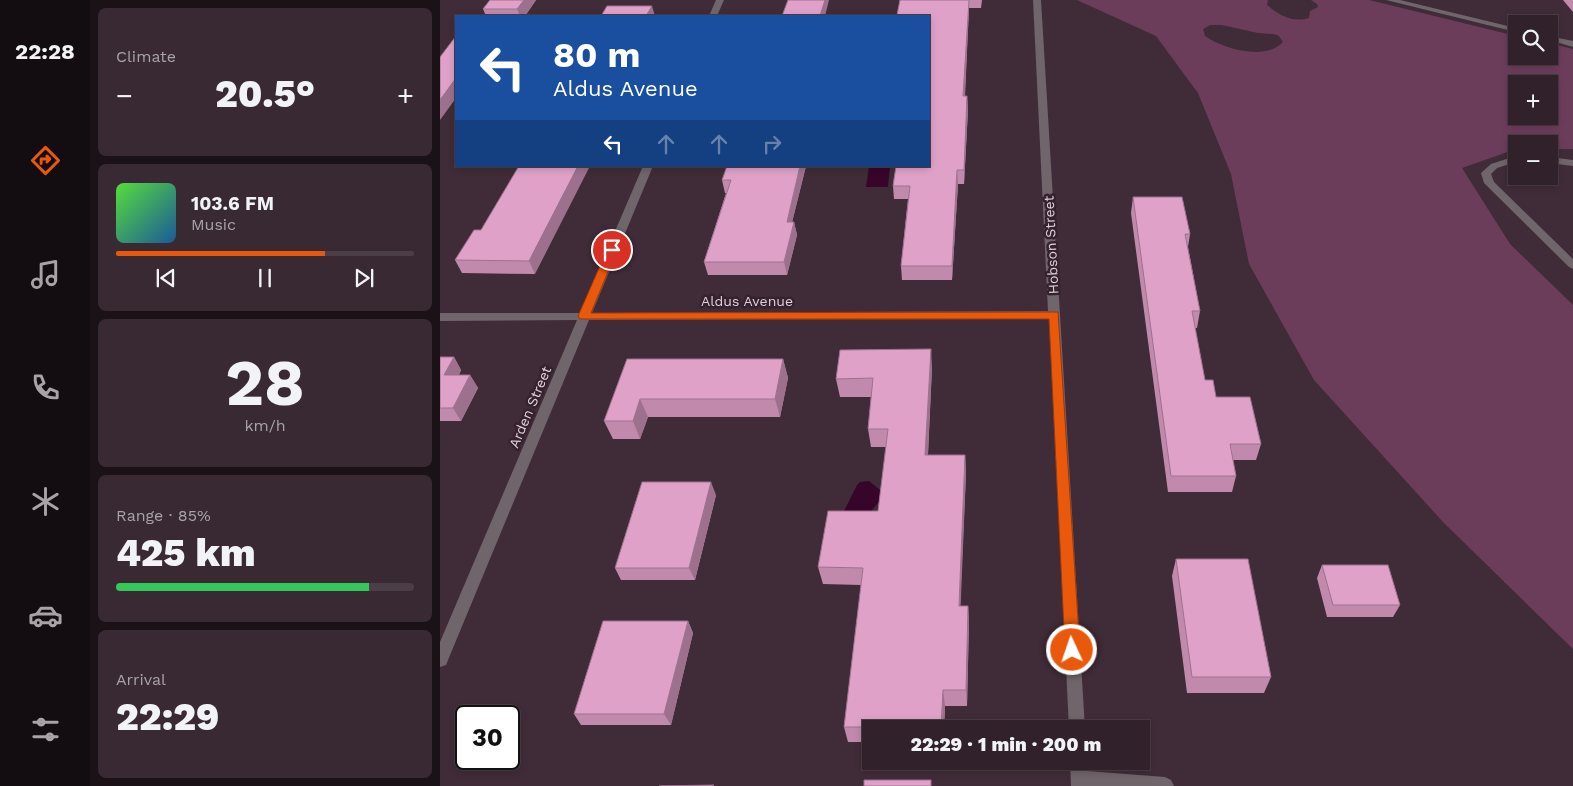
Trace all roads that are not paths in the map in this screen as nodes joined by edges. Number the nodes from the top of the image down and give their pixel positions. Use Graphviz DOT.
graph roads {
  1 [pos="720,0"];
  2 [pos="1037,0"];
  3 [pos="1390,0"];
  4 [pos="713,15"];
  5 [pos="1508,28"];
  6 [pos="1558,40"];
  7 [pos="1573,44"];
  8 [pos="1558,161"];
  9 [pos="1508,162"];
  10 [pos="1573,163"];
  11 [pos="648,167"];
  12 [pos="1573,265"];
  13 [pos="1054,315"];
  14 [pos="584,316"];
  15 [pos="440,317"];
  16 [pos="440,660"];
  17 [pos="1076,720"];
  18 [pos="1079,770"];
  19 [pos="1080,783"];
  20 [pos="1165,786"];
  1 -- 4 [label="street"];
  2 -- 13 [label="street, Hobson Street"];
  3 -- 5 [label="street"];
  6 -- 7 [label="street"];
  8 -- 10 [label="street"];
  9 -- 12 [label="street"];
  11 -- 14 [label="street, Arden Street"];
  13 -- 14 [label="street, Aldus Avenue"];
  13 -- 17 [label="street, Hobson Street"];
  14 -- 15 [label="street, Aldus Avenue"];
  14 -- 16 [label="street, Arden Street"];
  18 -- 19 [label="street"];
  19 -- 20 [label="street"];
}
